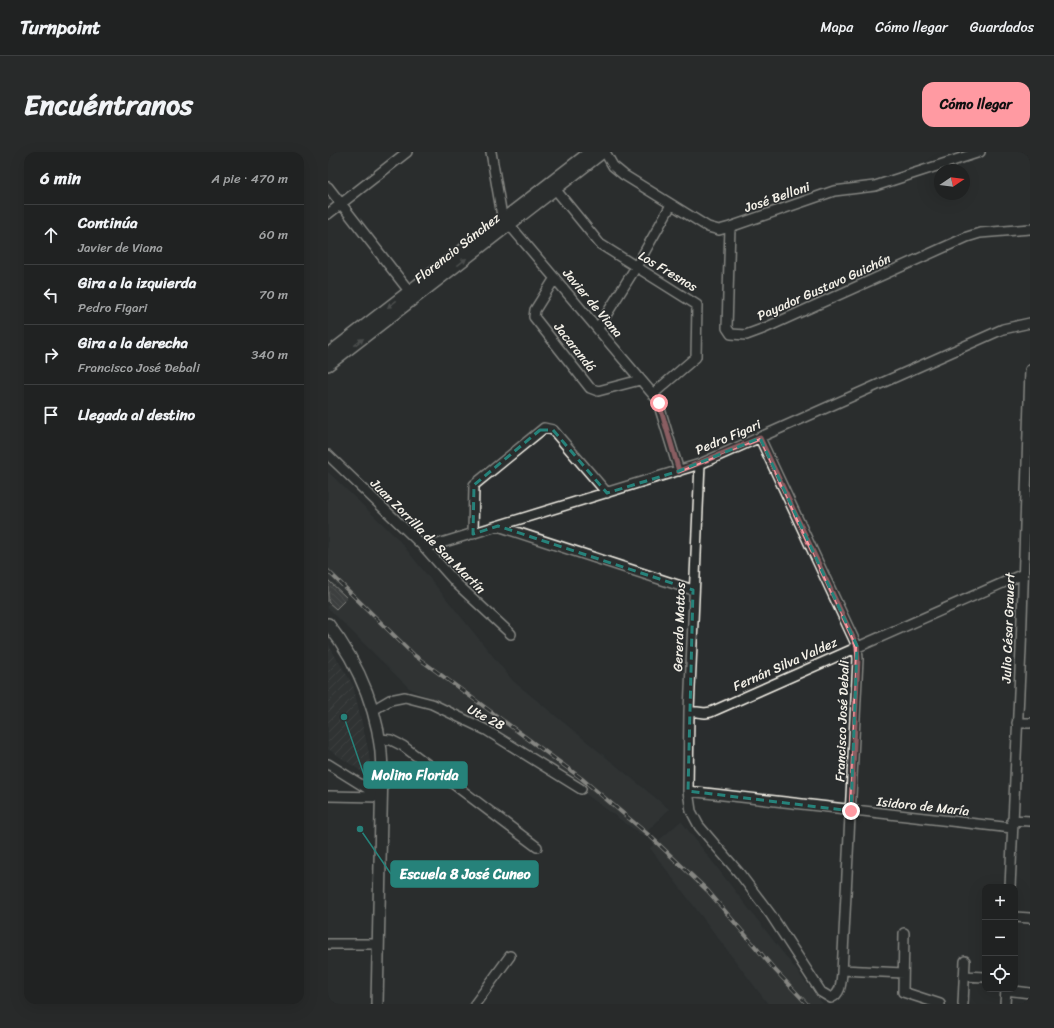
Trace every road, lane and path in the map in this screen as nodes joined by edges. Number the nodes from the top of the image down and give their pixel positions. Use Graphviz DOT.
graph roads {
  1 [pos="407,152"];
  2 [pos="491,152"];
  3 [pos="590,152"];
  4 [pos="604,152"];
  5 [pos="980,152"];
  6 [pos="552,186"];
  7 [pos="328,187"];
  8 [pos="341,204"];
  9 [pos="671,205"];
  10 [pos="328,214"];
  11 [pos="507,222"];
  12 [pos="730,227"];
  13 [pos="1030,229"];
  14 [pos="636,267"];
  15 [pos="555,278"];
  16 [pos="412,295"];
  17 [pos="1030,323"];
  18 [pos="598,328"];
  19 [pos="328,354"];
  20 [pos="328,366"];
  21 [pos="1030,370"];
  22 [pos="640,380"];
  23 [pos="653,394"];
  24 [pos="760,438"];
  25 [pos="1029,450"];
  26 [pos="328,455"];
  27 [pos="700,464"];
  28 [pos="679,471"];
  29 [pos="606,493"];
  30 [pos="498,526"];
  31 [pos="473,534"];
  32 [pos="425,548"];
  33 [pos="1023,574"];
  34 [pos="693,590"];
  35 [pos="328,624"];
  36 [pos="511,634"];
  37 [pos="857,646"];
  38 [pos="1025,649"];
  39 [pos="373,710"];
  40 [pos="689,711"];
  41 [pos="1017,723"];
  42 [pos="1030,723"];
  43 [pos="380,739"];
  44 [pos="328,764"];
  45 [pos="581,789"];
  46 [pos="688,791"];
  47 [pos="328,796"];
  48 [pos="381,797"];
  49 [pos="851,811"];
  50 [pos="1030,821"];
  51 [pos="1012,824"];
  52 [pos="537,847"];
  53 [pos="1010,884"];
  54 [pos="1018,917"];
  55 [pos="1030,918"];
  56 [pos="904,933"];
  57 [pos="328,944"];
  58 [pos="378,944"];
  59 [pos="510,956"];
  60 [pos="965,961"];
  61 [pos="842,970"];
  62 [pos="903,973"];
  63 [pos="964,976"];
  64 [pos="982,978"];
  65 [pos="1006,992"];
  66 [pos="1018,992"];
  67 [pos="1030,993"];
  68 [pos="376,1004"];
  69 [pos="475,1004"];
  70 [pos="940,1004"];
  71 [pos="963,1004"];
  72 [pos="1005,1004"];
  1 -- 8 [label="street"];
  2 -- 11 [label="street, Javier de Viana"];
  3 -- 6 [label="street, Florencio Sánchez"];
  4 -- 6 [label="street, Florencio Sánchez"];
  4 -- 9 [label="street, José Belloni"];
  5 -- 12 [label="street, José Belloni"];
  6 -- 11 [label="street, Florencio Sánchez"];
  6 -- 14 [label="street, Los Fresnos"];
  7 -- 8 [label="street"];
  8 -- 10 [label="street"];
  8 -- 16 [label="street"];
  9 -- 12 [label="street, José Belloni"];
  9 -- 14 [label="street"];
  11 -- 15 [label="street, Javier de Viana"];
  11 -- 16 [label="street, Florencio Sánchez"];
  12 -- 13 [label="street, Payador Gustavo Guichón"];
  14 -- 18 [label="street"];
  14 -- 23 [label="street, Los Fresnos"];
  15 -- 18 [label="street, Javier de Viana"];
  15 -- 22 [label="street, Jacarandá"];
  16 -- 19 [label="street, Florencio Sánchez, one-way"];
  20 -- 16 [label="street, Florencio Sánchez, one-way"];
  17 -- 24 [label="street, Pedro Figari"];
  18 -- 22 [label="street, Javier de Viana"];
  21 -- 25 [label="street, Julio César Grauert"];
  22 -- 23 [label="street, Javier de Viana"];
  23 -- 28 [label="street, Javier de Viana"];
  24 -- 27 [label="street, Pedro Figari"];
  24 -- 37 [label="street, Francisco José Debali"];
  25 -- 33 [label="street, Julio César Grauert"];
  26 -- 32 [label="street, Juan Zorrilla de San Martín"];
  27 -- 28 [label="street, Pedro Figari"];
  27 -- 34 [label="street, Gererdo Mattos"];
  28 -- 29 [label="street, Pedro Figari"];
  29 -- 30 [label="street, Pedro Figari"];
  29 -- 31 [label="street"];
  30 -- 31 [label="street, Pedro Figari"];
  30 -- 34 [label="street"];
  31 -- 32 [label="street, Pedro Figari"];
  32 -- 36 [label="street, Juan Zorrilla de San Martín"];
  33 -- 37 [label="street, Fernán Silva Valdez"];
  33 -- 38 [label="street, Julio César Grauert"];
  34 -- 40 [label="street, Gererdo Mattos"];
  35 -- 39 [label="street"];
  37 -- 40 [label="street, Fernán Silva Valdez"];
  37 -- 49 [label="street, Francisco José Debali"];
  38 -- 41 [label="street, Julio César Grauert"];
  39 -- 43 [label="street"];
  39 -- 45 [label="street, Ute 28"];
  40 -- 46 [label="street, Gererdo Mattos"];
  41 -- 42 [label="street"];
  41 -- 51 [label="street, Julio César Grauert"];
  43 -- 48 [label="street"];
  43 -- 52 [label="street"];
  44 -- 48 [label="street"];
  46 -- 49 [label="street, Isidoro de María"];
  46 -- 61 [label="street, Francisco José Debali"];
  47 -- 48 [label="street"];
  48 -- 58 [label="street"];
  49 -- 51 [label="street, Isidoro de María"];
  49 -- 61 [label="street, Francisco José Debali"];
  50 -- 51 [label="street, Isidoro de María"];
  51 -- 53 [label="street, Julio César Grauert"];
  54 -- 55 [label="street"];
  56 -- 62 [label="street"];
  57 -- 58 [label="street"];
  58 -- 68 [label="street"];
  59 -- 69 [label="street"];
  60 -- 63 [label="street"];
  61 -- 62 [label="street"];
  62 -- 70 [label="street"];
  63 -- 64 [label="street"];
  63 -- 71 [label="street"];
  65 -- 72 [label="street"];
  66 -- 67 [label="street"];
}
